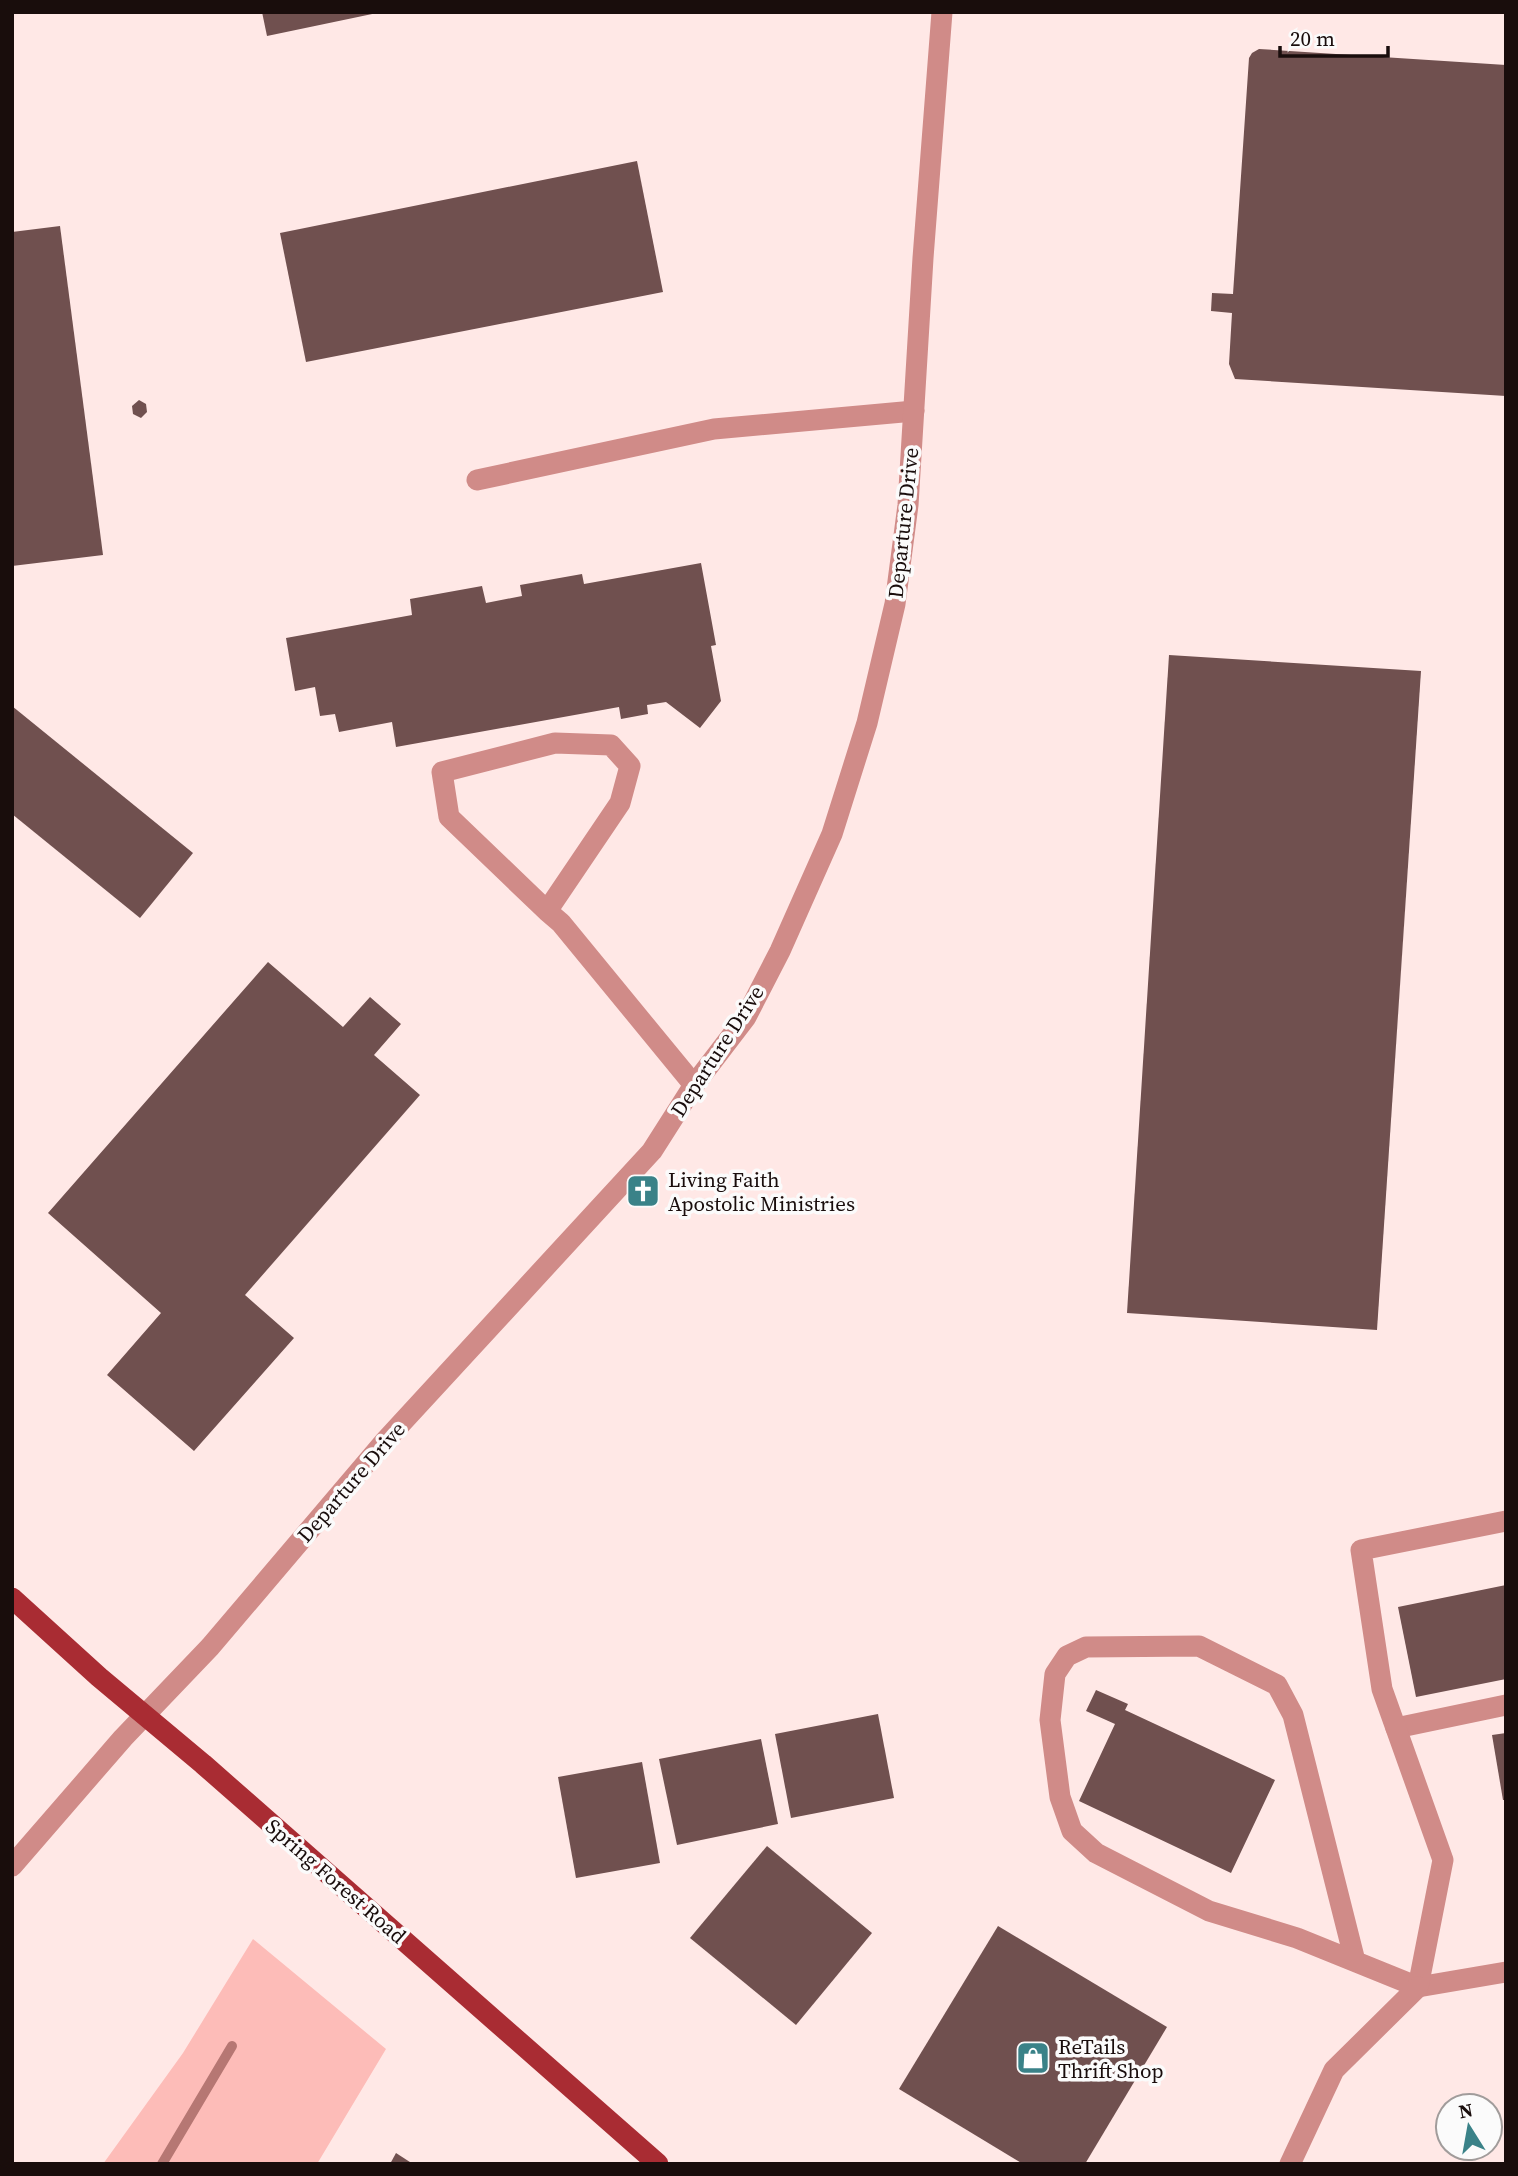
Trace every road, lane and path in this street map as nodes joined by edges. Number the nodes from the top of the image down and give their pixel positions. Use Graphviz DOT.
graph roads {
  1 [pos="942,12"];
  2 [pos="914,411"];
  3 [pos="477,480"];
  4 [pos="547,911"];
  5 [pos="694,1086"];
  6 [pos="1506,1521"];
  7 [pos="12,1598"];
  8 [pos="1506,1705"];
  9 [pos="144,1716"];
  10 [pos="1396,1728"];
  11 [pos="12,1866"];
  12 [pos="1355,1961"];
  13 [pos="1506,1972"];
  14 [pos="1419,1987"];
  15 [pos="658,2164"];
  16 [pos="1290,2164"];
  1 -- 2 [label="street, Departure Drive"];
  2 -- 3 [label="street"];
  2 -- 5 [label="street, Departure Drive"];
  4 -- 4 [label="street"];
  4 -- 5 [label="street"];
  5 -- 9 [label="street, Departure Drive"];
  6 -- 10 [label="street"];
  7 -- 9 [label="main road, Spring Forest Road"];
  8 -- 10 [label="street"];
  9 -- 11 [label="street, Departure Drive"];
  9 -- 15 [label="main road, Spring Forest Road"];
  10 -- 14 [label="street"];
  12 -- 12 [label="street"];
  12 -- 14 [label="street"];
  13 -- 14 [label="street"];
  14 -- 16 [label="street"];
}
